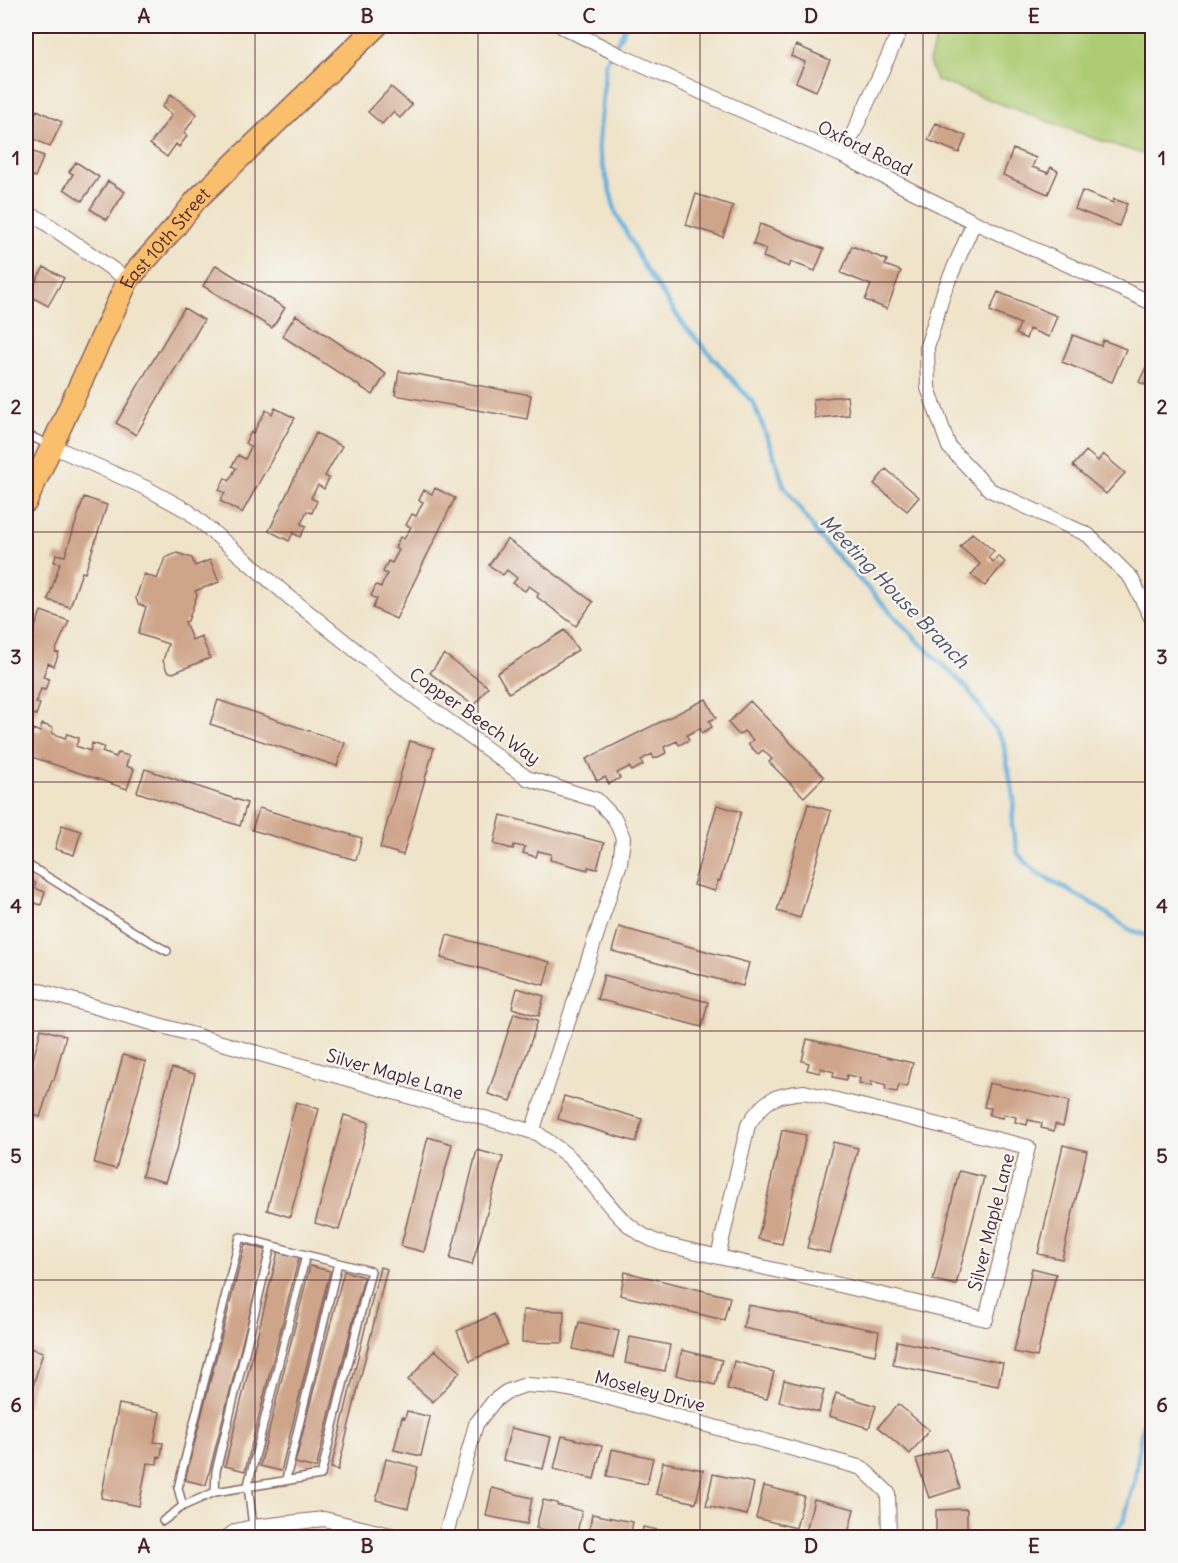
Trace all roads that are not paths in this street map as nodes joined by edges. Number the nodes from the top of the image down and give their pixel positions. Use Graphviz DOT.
graph roads {
  1 [pos="377,26"];
  2 [pos="561,26"];
  3 [pos="902,26"];
  4 [pos="843,156"];
  5 [pos="26,213"];
  6 [pos="974,222"];
  7 [pos="128,280"];
  8 [pos="1152,303"];
  9 [pos="26,434"];
  10 [pos="51,446"];
  11 [pos="26,502"];
  12 [pos="1152,619"];
  13 [pos="26,864"];
  14 [pos="167,951"];
  15 [pos="26,987"];
  16 [pos="532,1132"];
  17 [pos="271,1246"];
  18 [pos="306,1255"];
  19 [pos="718,1257"];
  20 [pos="338,1263"];
  21 [pos="286,1479"];
  22 [pos="248,1485"];
  23 [pos="215,1492"];
  24 [pos="183,1506"];
  25 [pos="163,1521"];
  26 [pos="253,1527"];
  27 [pos="226,1538"];
  28 [pos="403,1538"];
  29 [pos="445,1538"];
  30 [pos="889,1538"];
  1 -- 7 [label="main road, East 10th Street"];
  2 -- 4 [label="street, Oxford Road"];
  3 -- 4 [label="street"];
  4 -- 6 [label="street, Oxford Road"];
  5 -- 7 [label="street"];
  6 -- 8 [label="street, Oxford Road"];
  6 -- 12 [label="street"];
  7 -- 10 [label="main road, East 10th Street"];
  9 -- 10 [label="lane"];
  10 -- 11 [label="main road, East 10th Street"];
  10 -- 16 [label="street, Copper Beech Way"];
  13 -- 14 [label="lane"];
  15 -- 16 [label="street, Silver Maple Lane"];
  16 -- 19 [label="street, Silver Maple Lane"];
  17 -- 18 [label="lane"];
  17 -- 23 [label="lane"];
  17 -- 24 [label="lane"];
  18 -- 20 [label="lane"];
  18 -- 22 [label="lane"];
  19 -- 19 [label="street, Silver Maple Lane"];
  20 -- 21 [label="lane"];
  20 -- 21 [label="lane"];
  21 -- 22 [label="lane"];
  22 -- 23 [label="lane"];
  22 -- 26 [label="lane"];
  23 -- 24 [label="lane"];
  24 -- 25 [label="lane"];
  26 -- 27 [label="street"];
  26 -- 28 [label="street"];
  29 -- 30 [label="street, Moseley Drive"];
}
